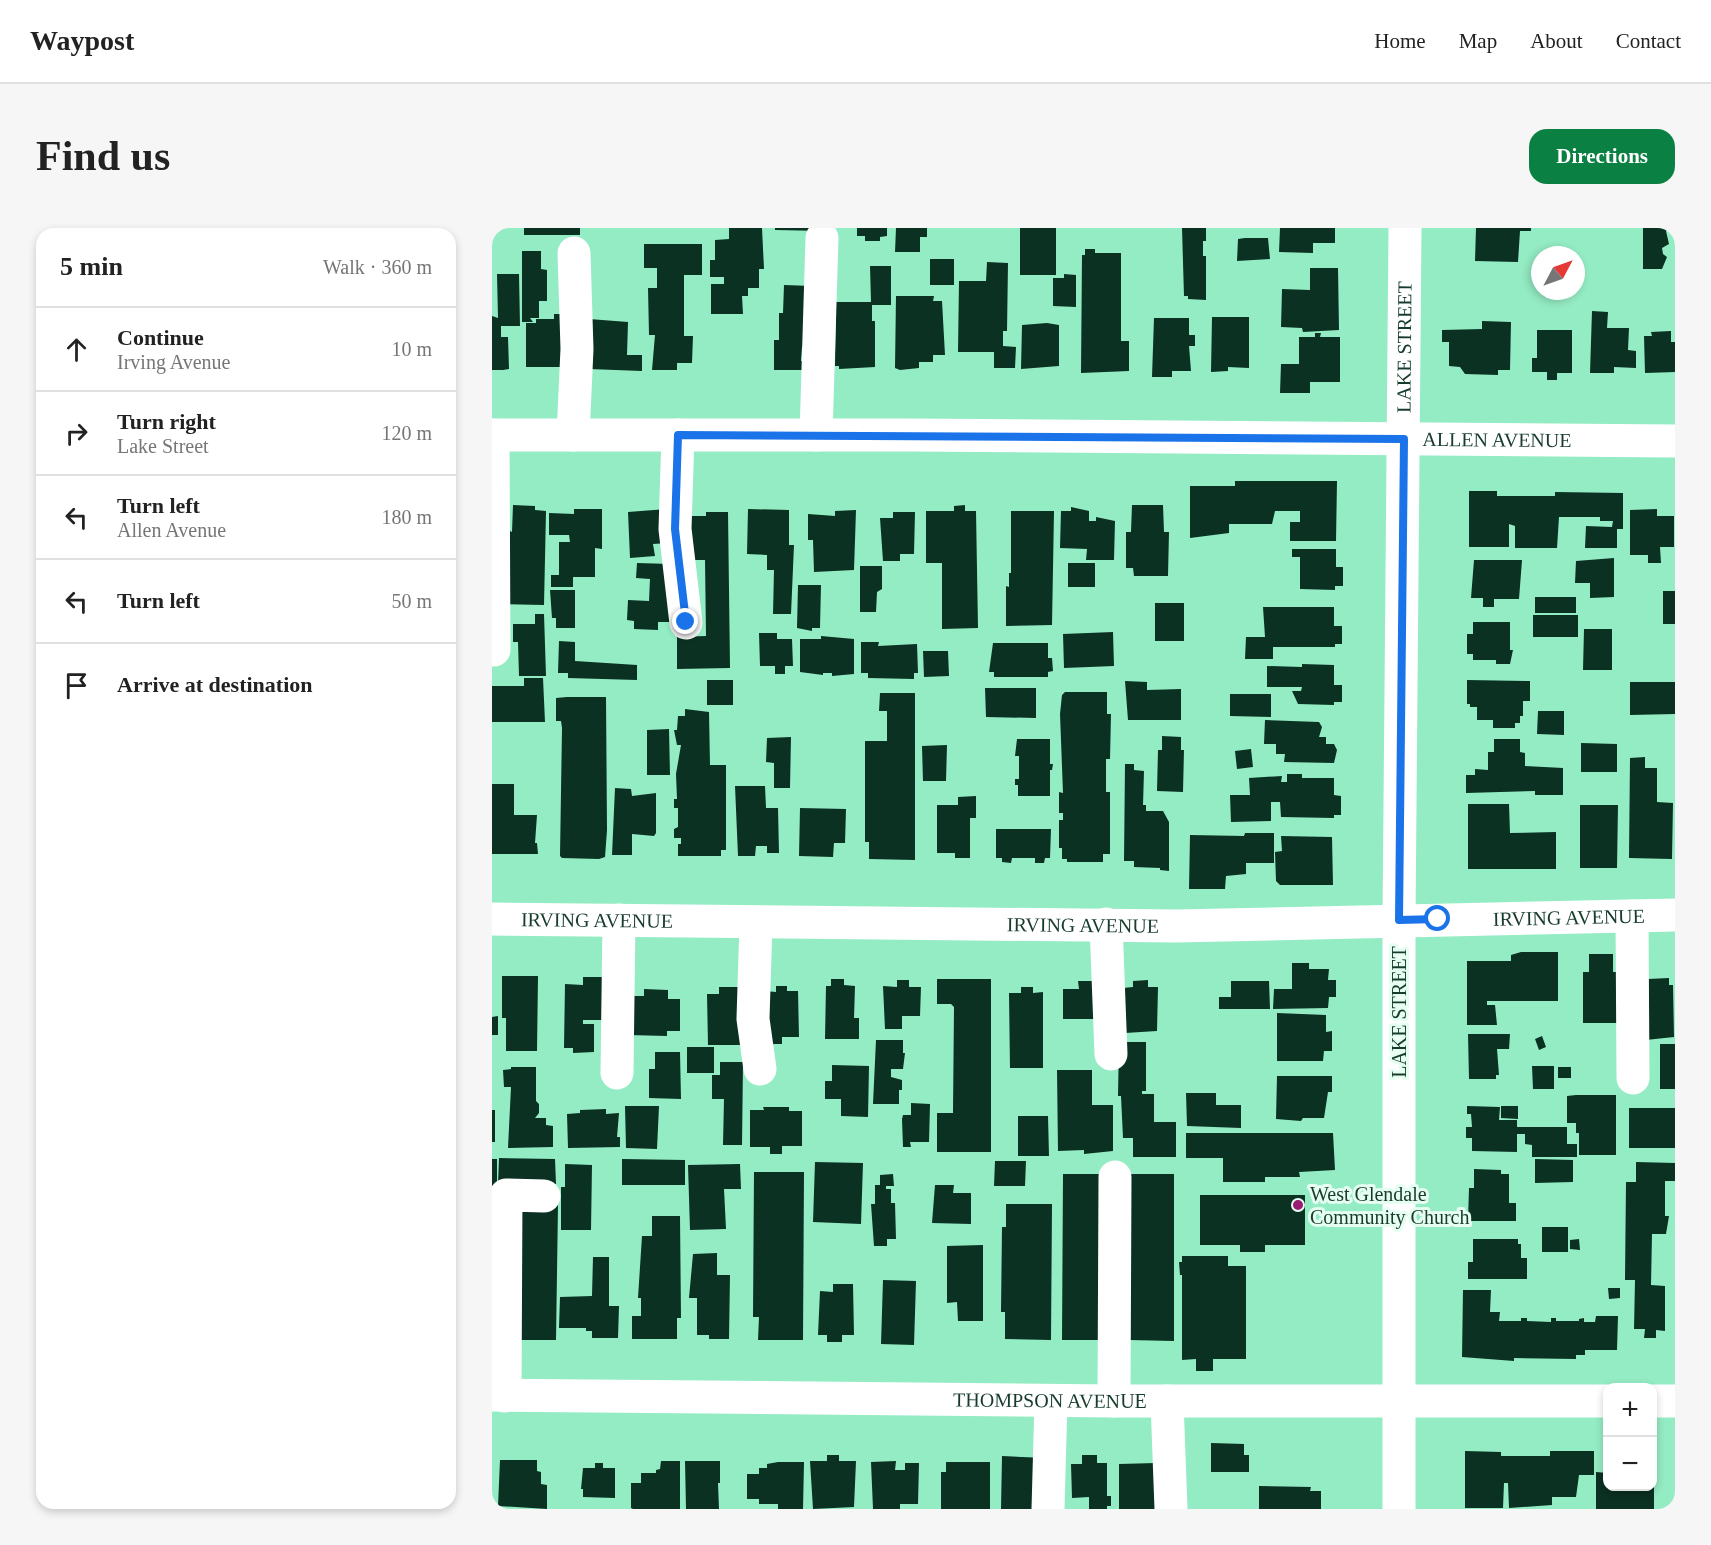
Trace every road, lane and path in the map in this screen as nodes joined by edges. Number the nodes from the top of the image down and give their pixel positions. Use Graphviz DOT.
graph roads {
  1 [pos="1405,228"];
  2 [pos="822,238"];
  3 [pos="574,253"];
  4 [pos="493,435"];
  5 [pos="573,435"];
  6 [pos="678,435"];
  7 [pos="816,435"];
  8 [pos="1404,439"];
  9 [pos="1675,441"];
  10 [pos="686,622"];
  11 [pos="494,650"];
  12 [pos="1675,915"];
  13 [pos="1632,916"];
  14 [pos="492,919"];
  15 [pos="619,920"];
  16 [pos="1399,920"];
  17 [pos="756,922"];
  18 [pos="1106,924"];
  19 [pos="1111,1054"];
  20 [pos="760,1069"];
  21 [pos="617,1073"];
  22 [pos="1633,1078"];
  23 [pos="1115,1177"];
  24 [pos="544,1196"];
  25 [pos="492,1221"];
  26 [pos="492,1238"];
  27 [pos="498,1396"];
  28 [pos="1051,1401"];
  29 [pos="1114,1401"];
  30 [pos="1167,1401"];
  31 [pos="1399,1401"];
  32 [pos="1603,1401"];
  33 [pos="1657,1401"];
  34 [pos="1675,1401"];
  35 [pos="1048,1509"];
  36 [pos="1171,1509"];
  37 [pos="1399,1509"];
  1 -- 8 [label="street, LAKE STREET"];
  2 -- 7 [label="street"];
  3 -- 5 [label="street"];
  4 -- 5 [label="street, ALLEN AVENUE"];
  4 -- 11 [label="street"];
  5 -- 6 [label="street, ALLEN AVENUE"];
  6 -- 7 [label="street, ALLEN AVENUE"];
  6 -- 10 [label="street"];
  7 -- 8 [label="street, ALLEN AVENUE"];
  8 -- 9 [label="street, ALLEN AVENUE"];
  8 -- 16 [label="street, LAKE STREET"];
  12 -- 13 [label="street, IRVING AVENUE"];
  13 -- 16 [label="street, IRVING AVENUE"];
  13 -- 22 [label="street"];
  14 -- 15 [label="street, IRVING AVENUE"];
  15 -- 17 [label="street, IRVING AVENUE"];
  15 -- 21 [label="street"];
  16 -- 18 [label="street, IRVING AVENUE"];
  16 -- 31 [label="street, LAKE STREET"];
  17 -- 18 [label="street, IRVING AVENUE"];
  17 -- 20 [label="street"];
  18 -- 19 [label="street"];
  23 -- 29 [label="street"];
  24 -- 27 [label="street"];
  25 -- 26 [label="street"];
  27 -- 28 [label="street, THOMPSON AVENUE"];
  28 -- 29 [label="street, THOMPSON AVENUE"];
  28 -- 35 [label="street"];
  29 -- 30 [label="street, THOMPSON AVENUE"];
  30 -- 31 [label="street, THOMPSON AVENUE"];
  30 -- 36 [label="street"];
  31 -- 32 [label="street, THOMPSON AVENUE"];
  31 -- 37 [label="street, LAKE STREET"];
  33 -- 34 [label="street"];
}
